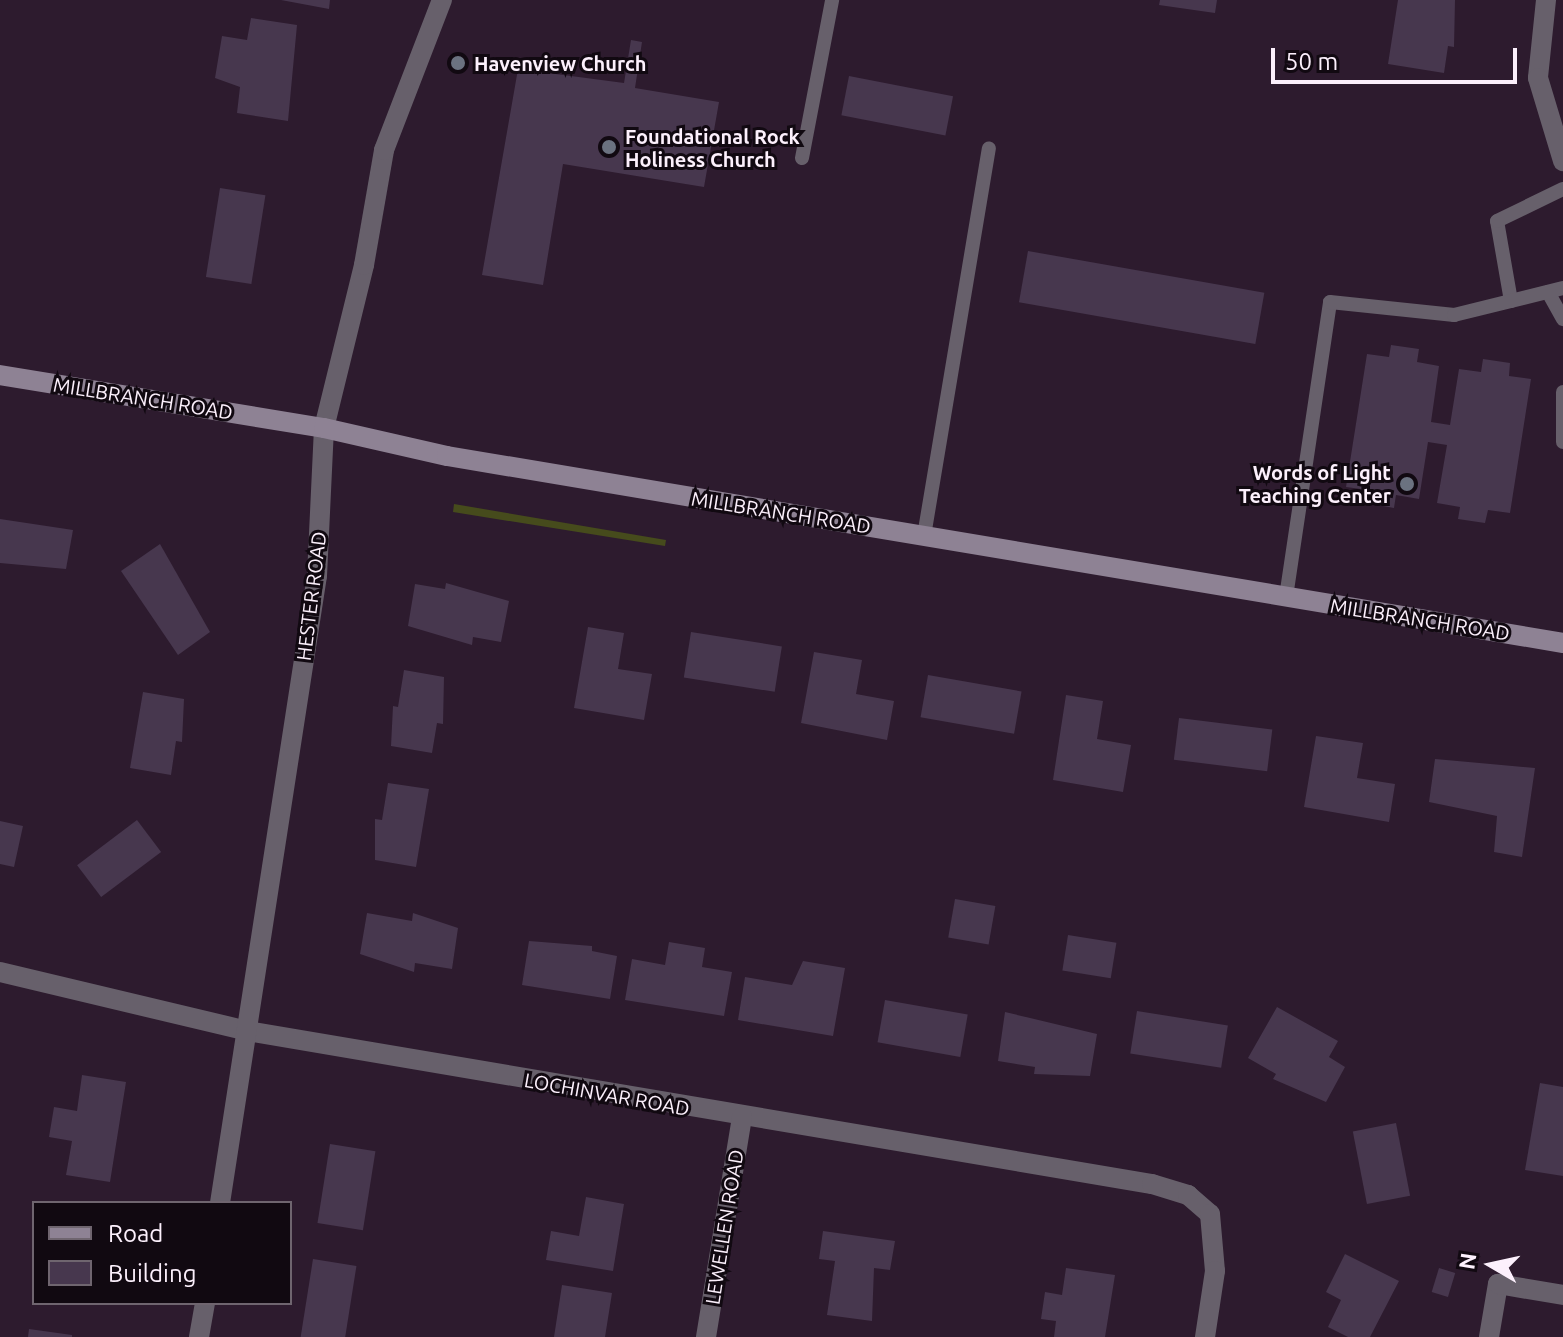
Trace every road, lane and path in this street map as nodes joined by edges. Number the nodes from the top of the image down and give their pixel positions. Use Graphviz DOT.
graph roads {
  1 [pos="442,0"];
  2 [pos="832,0"];
  3 [pos="1546,0"];
  4 [pos="989,148"];
  5 [pos="802,158"];
  6 [pos="1563,161"];
  7 [pos="1563,189"];
  8 [pos="1556,290"];
  9 [pos="1511,301"];
  10 [pos="1563,319"];
  11 [pos="0,375"];
  12 [pos="1563,392"];
  13 [pos="324,428"];
  14 [pos="1563,442"];
  15 [pos="924,536"];
  16 [pos="1286,597"];
  17 [pos="1563,643"];
  18 [pos="0,972"];
  19 [pos="247,1031"];
  20 [pos="742,1117"];
  21 [pos="220,1201"];
  22 [pos="1563,1295"];
  23 [pos="205,1305"];
  24 [pos="199,1337"];
  25 [pos="706,1337"];
  26 [pos="1205,1337"];
  27 [pos="1489,1337"];
  1 -- 13 [label="street, HESTER ROAD"];
  2 -- 5 [label="lane"];
  3 -- 6 [label="street"];
  4 -- 15 [label="lane"];
  7 -- 9 [label="lane"];
  8 -- 9 [label="lane"];
  8 -- 10 [label="lane"];
  9 -- 16 [label="lane"];
  11 -- 13 [label="main road, MILLBRANCH ROAD"];
  12 -- 14 [label="lane"];
  13 -- 15 [label="main road, MILLBRANCH ROAD"];
  13 -- 19 [label="street, HESTER ROAD"];
  15 -- 16 [label="main road, MILLBRANCH ROAD"];
  16 -- 17 [label="main road, MILLBRANCH ROAD"];
  18 -- 19 [label="street, LOCHINVAR ROAD"];
  19 -- 20 [label="street, LOCHINVAR ROAD"];
  19 -- 21 [label="street, HESTER ROAD"];
  20 -- 25 [label="street, LEWELLEN ROAD"];
  20 -- 26 [label="street, LOCHINVAR ROAD"];
  22 -- 27 [label="street"];
  23 -- 24 [label="street"];
}
